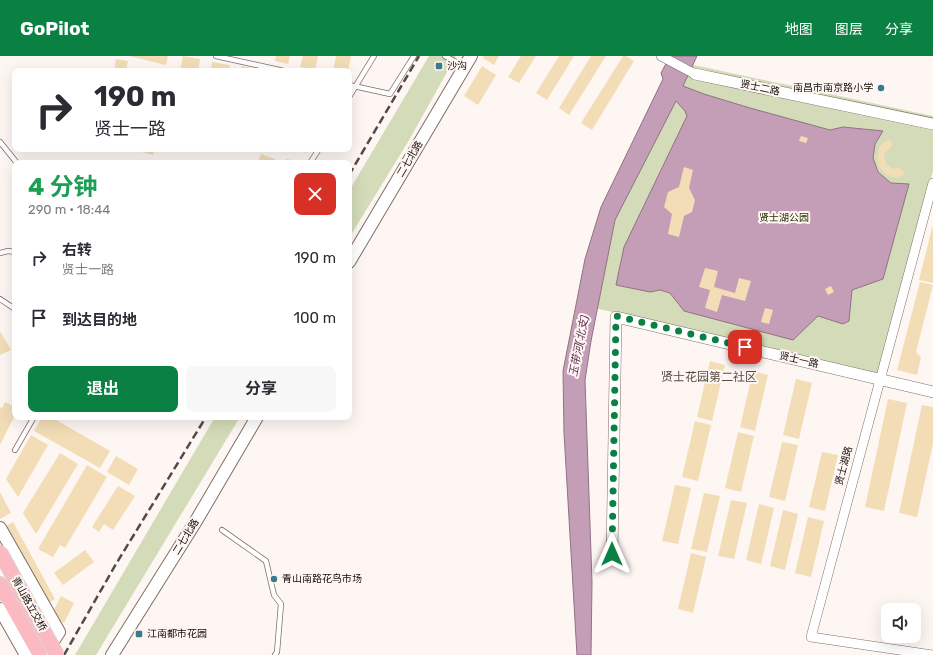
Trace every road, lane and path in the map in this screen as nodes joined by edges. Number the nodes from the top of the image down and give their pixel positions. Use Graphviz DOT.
graph roads {
  1 [pos="216,56"];
  2 [pos="374,56"];
  3 [pos="414,56"];
  4 [pos="445,56"];
  5 [pos="470,56"];
  6 [pos="661,56"];
  7 [pos="464,67"];
  8 [pos="270,68"];
  9 [pos="695,74"];
  10 [pos="352,86"];
  11 [pos="355,87"];
  12 [pos="352,92"];
  13 [pos="933,124"];
  14 [pos="0,142"];
  15 [pos="15,160"];
  16 [pos="933,183"];
  17 [pos="12,252"];
  18 [pos="0,253"];
  19 [pos="352,257"];
  20 [pos="0,299"];
  21 [pos="12,307"];
  22 [pos="879,379"];
  23 [pos="933,392"];
  24 [pos="32,420"];
  25 [pos="255,420"];
  26 [pos="15,450"];
  27 [pos="0,528"];
  28 [pos="222,530"];
  29 [pos="0,552"];
  30 [pos="612,554"];
  31 [pos="0,584"];
  32 [pos="0,609"];
  33 [pos="26,655"];
  34 [pos="40,655"];
  35 [pos="44,655"];
  36 [pos="57,655"];
  37 [pos="112,655"];
  38 [pos="275,655"];
  39 [pos="933,655"];
  1 -- 8 [label="lane"];
  2 -- 11 [label="lane"];
  3 -- 11 [label="lane"];
  4 -- 7 [label="lane"];
  5 -- 7 [label="main road, 二七北路"];
  6 -- 9 [label="street, 贤士二路"];
  7 -- 19 [label="main road, 二七北路"];
  9 -- 13 [label="street, 贤士二路"];
  10 -- 11 [label="lane"];
  11 -- 12 [label="lane"];
  14 -- 15 [label="lane"];
  16 -- 22 [label="street, 贤士湖路"];
  17 -- 18 [label="lane"];
  20 -- 21 [label="lane"];
  22 -- 23 [label="street, 贤士一路"];
  22 -- 30 [label="street, 贤士一路"];
  22 -- 39 [label="street, 贤士湖路"];
  24 -- 26 [label="lane"];
  25 -- 37 [label="main road, 二七北路"];
  27 -- 35 [label="main road"];
  28 -- 38 [label="lane"];
  29 -- 36 [label="main road, 青山路立交桥, bridge"];
  31 -- 34 [label="main road, 青山路立交桥"];
  32 -- 33 [label="main road"];
}
